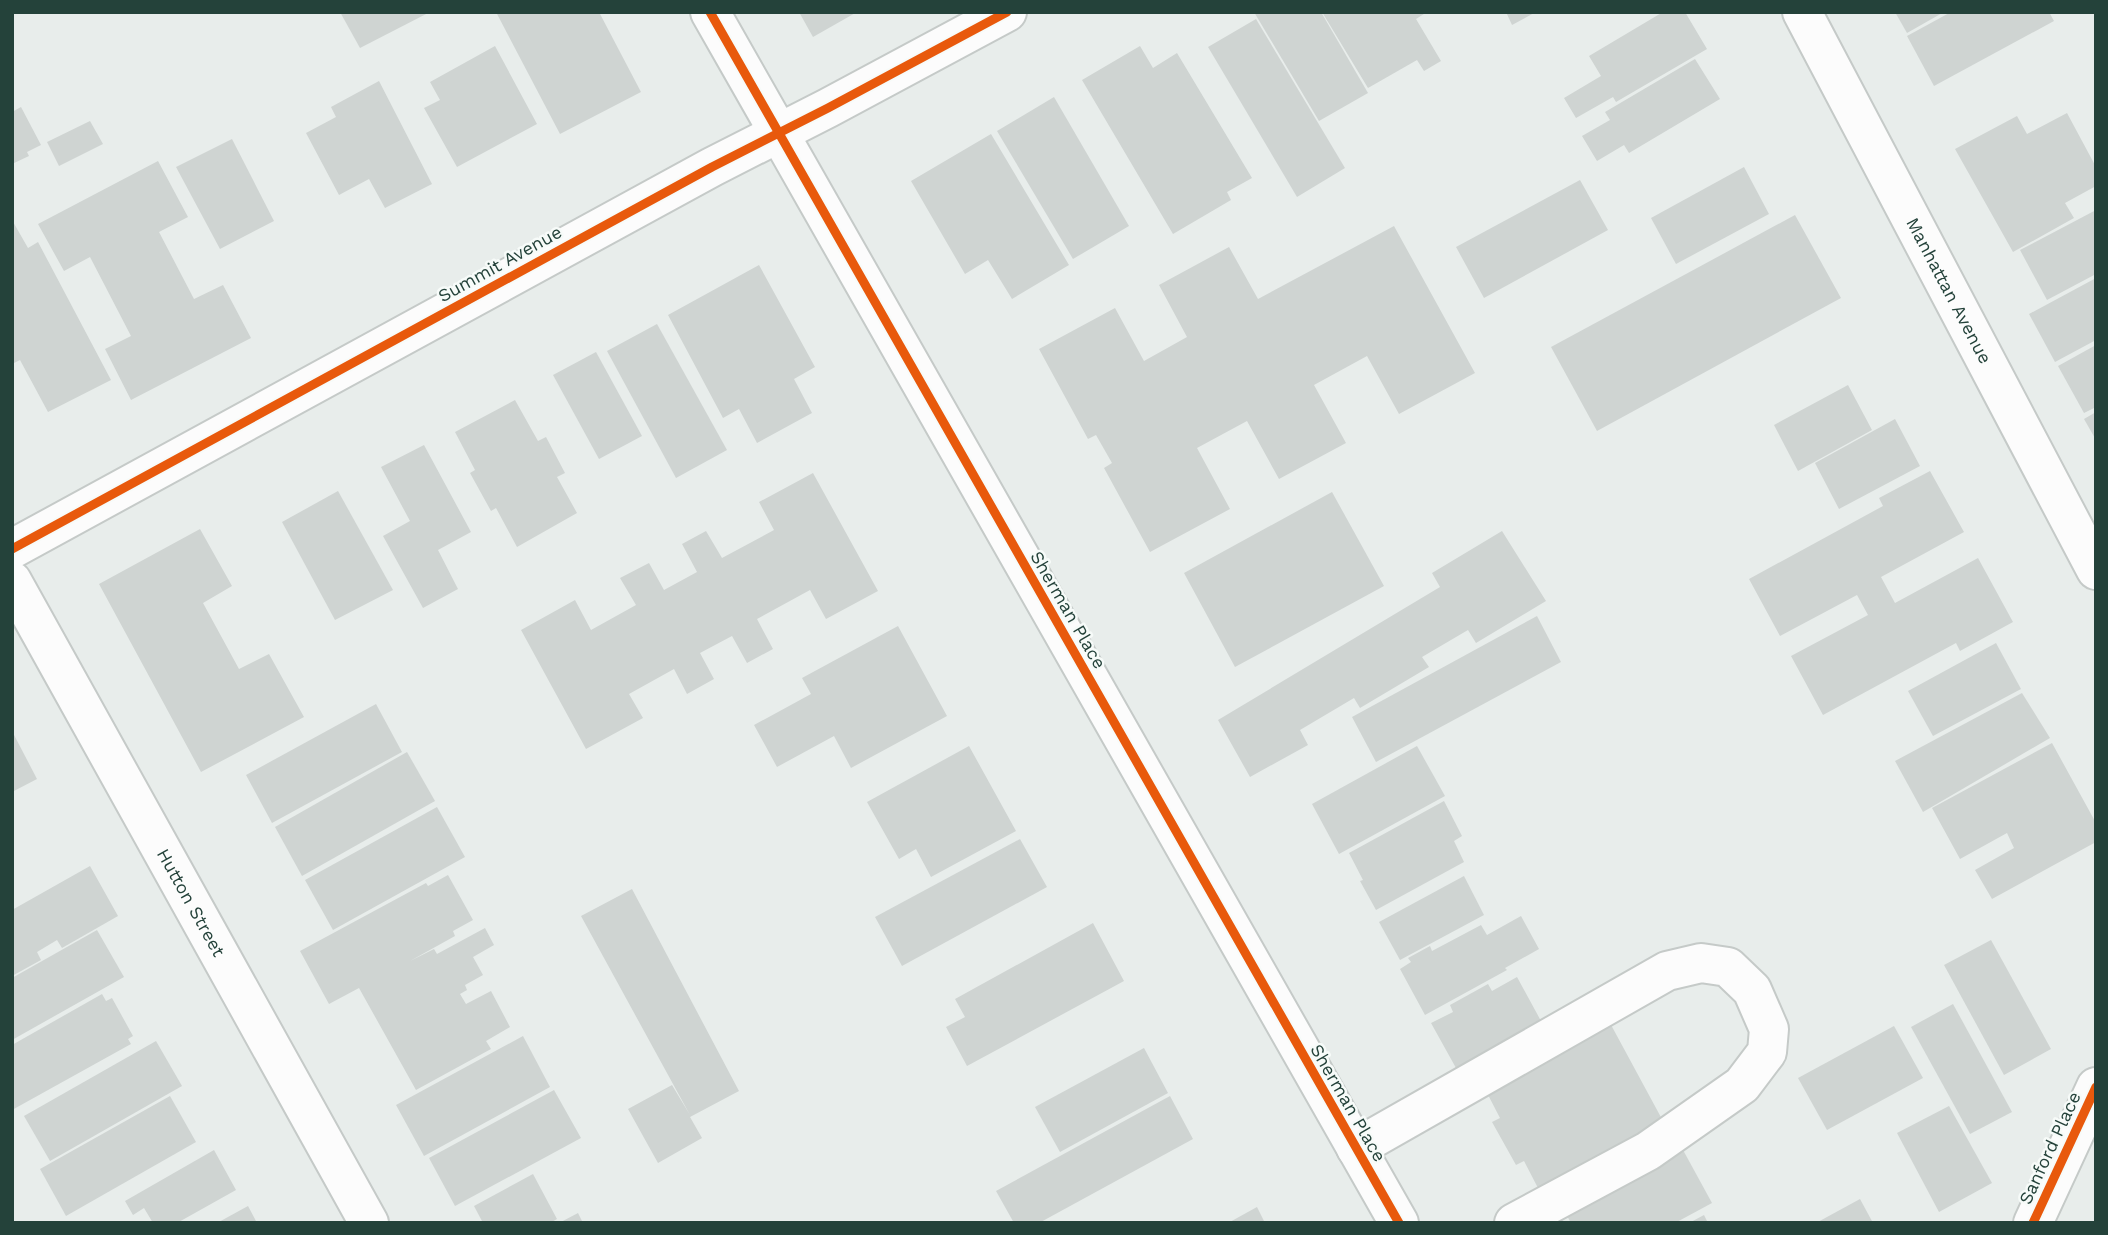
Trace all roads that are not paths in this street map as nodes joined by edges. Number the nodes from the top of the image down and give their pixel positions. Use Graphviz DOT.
graph roads {
  1 [pos="710,12"];
  2 [pos="1007,12"];
  3 [pos="1802,12"];
  4 [pos="778,133"];
  5 [pos="12,549"];
  6 [pos="2096,570"];
  7 [pos="12,581"];
  8 [pos="2096,1087"];
  9 [pos="1356,1148"];
  10 [pos="369,1223"];
  11 [pos="1399,1223"];
  12 [pos="1514,1223"];
  13 [pos="2033,1223"];
  1 -- 4 [label="street, Sherman Place"];
  2 -- 4 [label="street, Summit Avenue"];
  3 -- 6 [label="street, Manhattan Avenue"];
  4 -- 5 [label="street, Summit Avenue"];
  4 -- 9 [label="street, Sherman Place"];
  7 -- 10 [label="street, Hutton Street"];
  8 -- 13 [label="street, Sanford Place"];
  9 -- 11 [label="street, Sherman Place"];
  9 -- 12 [label="street"];
}
